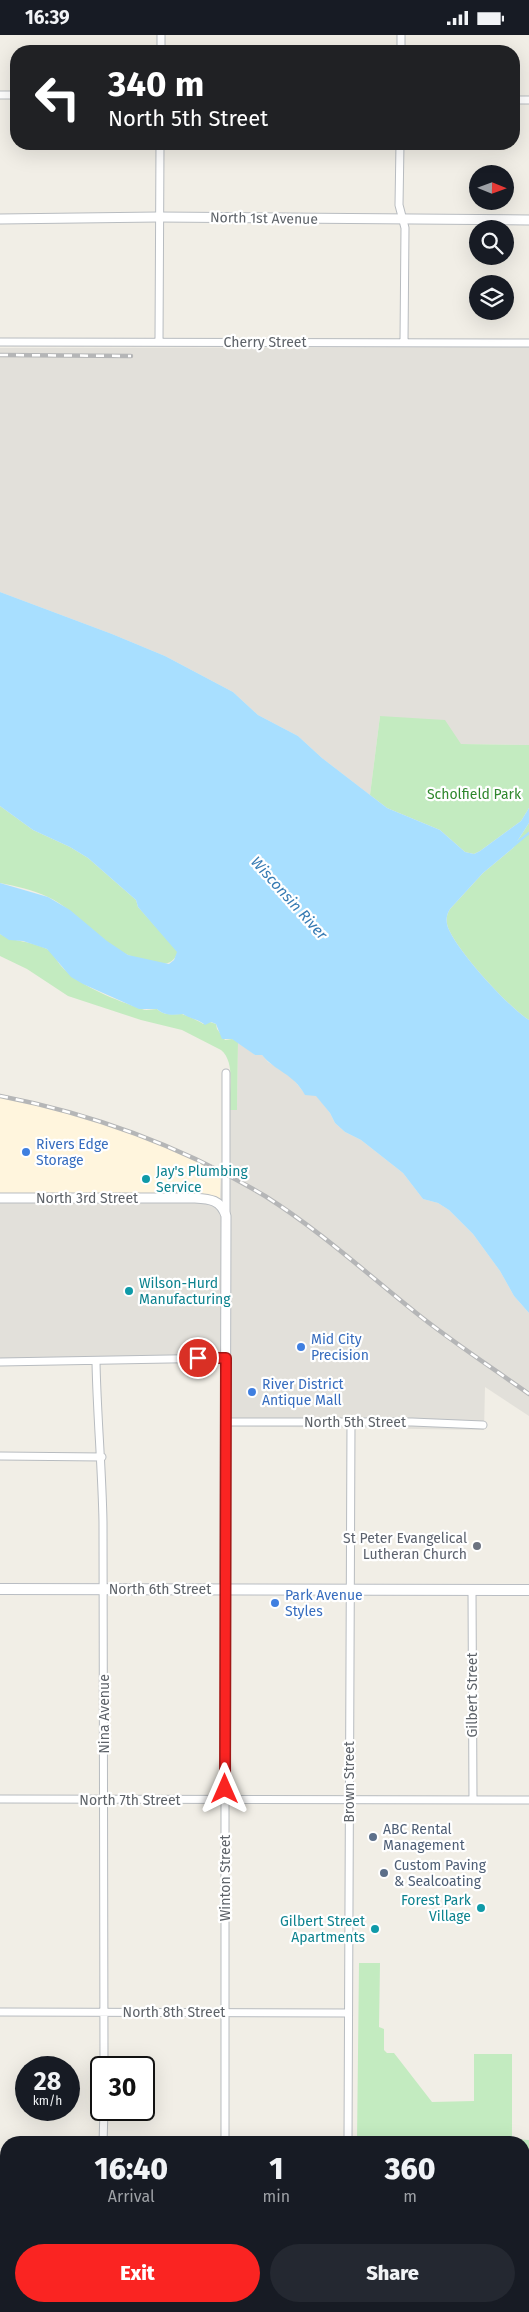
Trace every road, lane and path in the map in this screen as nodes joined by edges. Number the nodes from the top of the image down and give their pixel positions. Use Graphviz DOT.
graph roads {
  1 [pos="160,150"];
  2 [pos="400,150"];
  3 [pos="158,217"];
  4 [pos="0,219"];
  5 [pos="403,219"];
  6 [pos="529,220"];
  7 [pos="0,341"];
  8 [pos="159,342"];
  9 [pos="404,342"];
  10 [pos="529,343"];
  11 [pos="226,1073"];
  12 [pos="0,1198"];
  13 [pos="226,1216"];
  14 [pos="226,1358"];
  15 [pos="0,1362"];
  16 [pos="96,1362"];
  17 [pos="226,1422"];
  18 [pos="351,1422"];
  19 [pos="483,1425"];
  20 [pos="0,1457"];
  21 [pos="102,1457"];
  22 [pos="0,1589"];
  23 [pos="103,1589"];
  24 [pos="225,1589"];
  25 [pos="349,1590"];
  26 [pos="472,1590"];
  27 [pos="529,1590"];
  28 [pos="0,1799"];
  29 [pos="104,1800"];
  30 [pos="473,1800"];
  31 [pos="529,1800"];
  32 [pos="225,1801"];
  33 [pos="349,1801"];
  34 [pos="0,2012"];
  35 [pos="104,2012"];
  36 [pos="225,2013"];
  37 [pos="348,2013"];
  38 [pos="104,2056"];
  39 [pos="104,2121"];
  40 [pos="104,2136"];
  41 [pos="225,2136"];
  42 [pos="348,2136"];
  1 -- 3 [label="street"];
  2 -- 5 [label="street"];
  3 -- 4 [label="street, North 1st Avenue"];
  3 -- 5 [label="street, North 1st Avenue"];
  3 -- 8 [label="street"];
  5 -- 6 [label="street, North 1st Avenue"];
  5 -- 9 [label="street"];
  7 -- 8 [label="street, Cherry Street"];
  8 -- 9 [label="street, Cherry Street"];
  9 -- 10 [label="street, Cherry Street"];
  11 -- 13 [label="street, Winton Street"];
  12 -- 13 [label="street, North 3rd Street"];
  13 -- 14 [label="street, Winton Street"];
  14 -- 16 [label="street"];
  14 -- 17 [label="street, Winton Street"];
  15 -- 16 [label="street"];
  16 -- 21 [label="street, Nina Avenue"];
  17 -- 18 [label="street, North 5th Street"];
  17 -- 24 [label="street, Winton Street"];
  18 -- 19 [label="street, North 5th Street"];
  18 -- 25 [label="street, Brown Street"];
  20 -- 21 [label="street"];
  21 -- 23 [label="street, Nina Avenue"];
  22 -- 23 [label="main road, North 6th Street"];
  23 -- 24 [label="main road, North 6th Street"];
  23 -- 29 [label="street, Nina Avenue"];
  24 -- 25 [label="main road, North 6th Street"];
  24 -- 32 [label="street, Winton Street"];
  25 -- 26 [label="main road, North 6th Street"];
  25 -- 33 [label="street, Brown Street"];
  26 -- 27 [label="main road, North 6th Street"];
  26 -- 30 [label="street, Gilbert Street"];
  28 -- 29 [label="street, North 7th Street"];
  29 -- 32 [label="street, North 7th Street"];
  29 -- 35 [label="street, Nina Avenue"];
  30 -- 31 [label="street, North 7th Street"];
  30 -- 33 [label="street, North 7th Street"];
  32 -- 33 [label="street, North 7th Street"];
  32 -- 36 [label="street, Winton Street"];
  33 -- 37 [label="street, Brown Street"];
  34 -- 35 [label="street, North 8th Street"];
  35 -- 36 [label="street, North 8th Street"];
  35 -- 38 [label="street, Nina Avenue"];
  36 -- 37 [label="street, North 8th Street"];
  36 -- 41 [label="street, Winton Street"];
  37 -- 42 [label="street, Brown Street"];
  39 -- 40 [label="street"];
}
